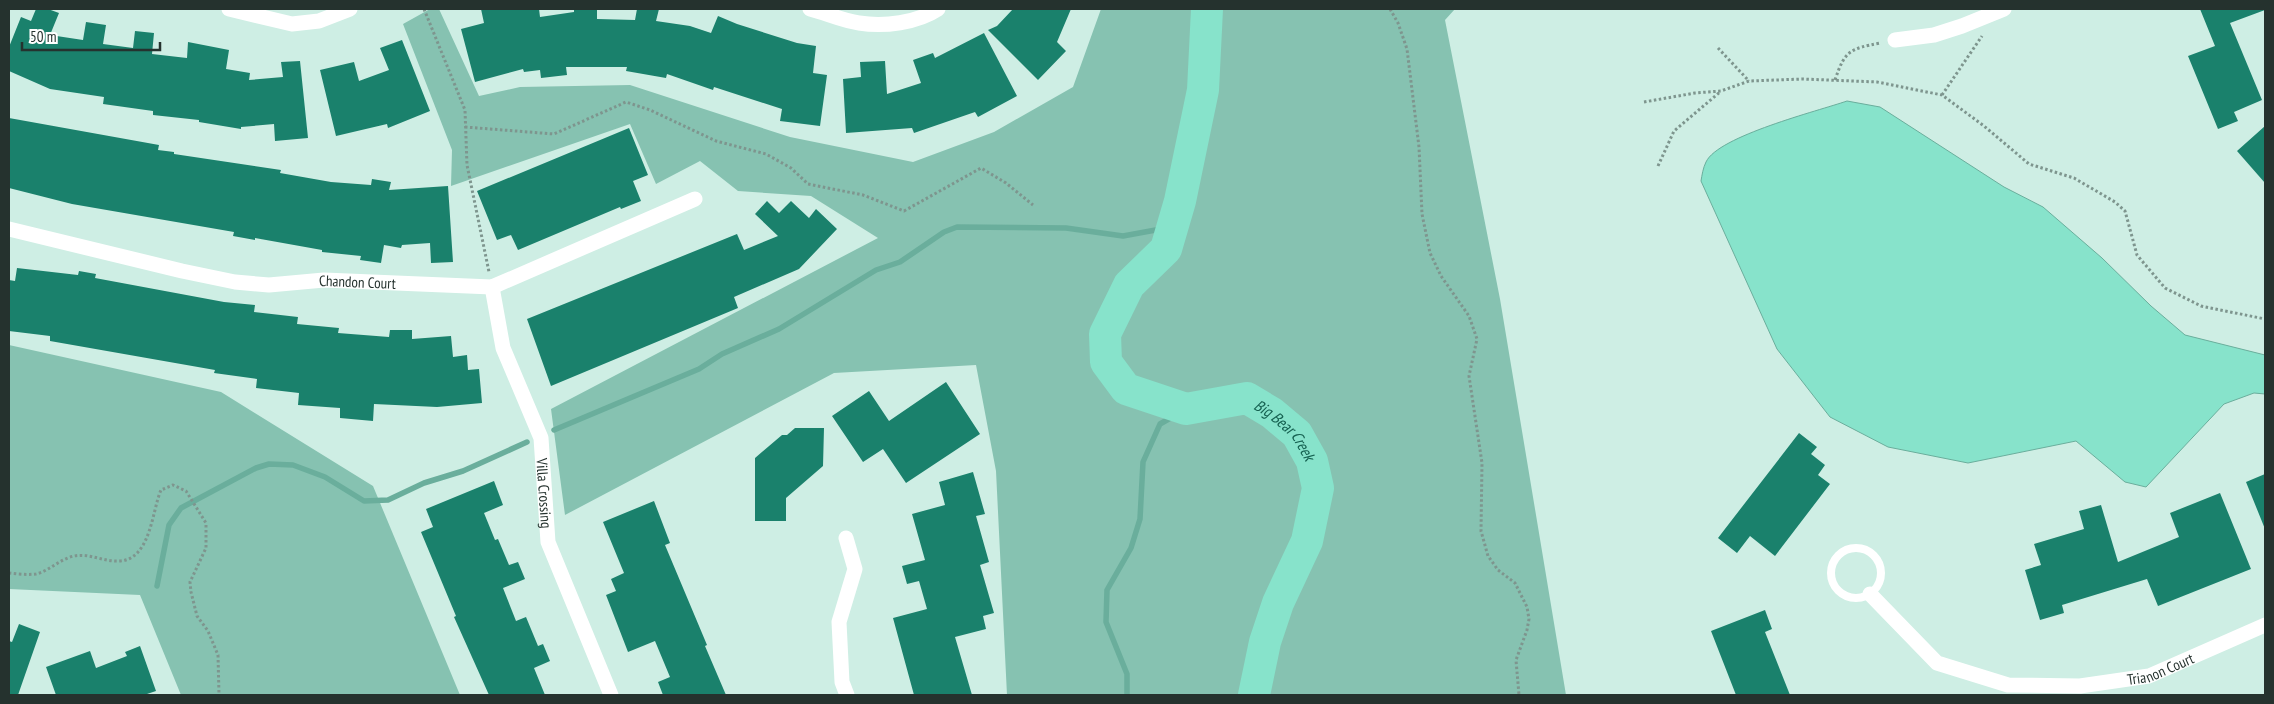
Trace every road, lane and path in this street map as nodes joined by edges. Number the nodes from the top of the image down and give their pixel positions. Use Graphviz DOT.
graph roads {
  1 [pos="229,9"];
  2 [pos="350,9"];
  3 [pos="424,9"];
  4 [pos="810,9"];
  5 [pos="938,9"];
  6 [pos="1390,9"];
  7 [pos="2004,9"];
  8 [pos="1983,34"];
  9 [pos="1895,40"];
  10 [pos="1718,48"];
  11 [pos="1835,80"];
  12 [pos="1749,81"];
  13 [pos="1721,91"];
  14 [pos="1942,95"];
  15 [pos="1644,102"];
  16 [pos="465,127"];
  17 [pos="1658,166"];
  18 [pos="695,199"];
  19 [pos="1033,204"];
  20 [pos="9,229"];
  21 [pos="492,287"];
  22 [pos="2265,319"];
  23 [pos="846,538"];
  24 [pos="9,573"];
  25 [pos="1870,594"];
  26 [pos="2265,625"];
  27 [pos="219,695"];
  28 [pos="611,695"];
  29 [pos="846,695"];
  30 [pos="1519,695"];
  1 -- 2 [label="street"];
  3 -- 16 [label="path"];
  4 -- 5 [label="street"];
  6 -- 30 [label="path"];
  7 -- 9 [label="street"];
  8 -- 14 [label="path"];
  9 -- 11 [label="path"];
  10 -- 12 [label="path"];
  11 -- 12 [label="path"];
  11 -- 14 [label="path"];
  12 -- 13 [label="path"];
  13 -- 15 [label="path"];
  13 -- 17 [label="path"];
  14 -- 22 [label="path"];
  16 -- 19 [label="path"];
  16 -- 21 [label="path"];
  18 -- 21 [label="street, Chandon Court"];
  20 -- 21 [label="street, Chandon Court"];
  21 -- 28 [label="street, Villa Crossing"];
  23 -- 29 [label="street"];
  24 -- 27 [label="path"];
  25 -- 25 [label="lane"];
  25 -- 26 [label="street, Trianon Court"];
}
